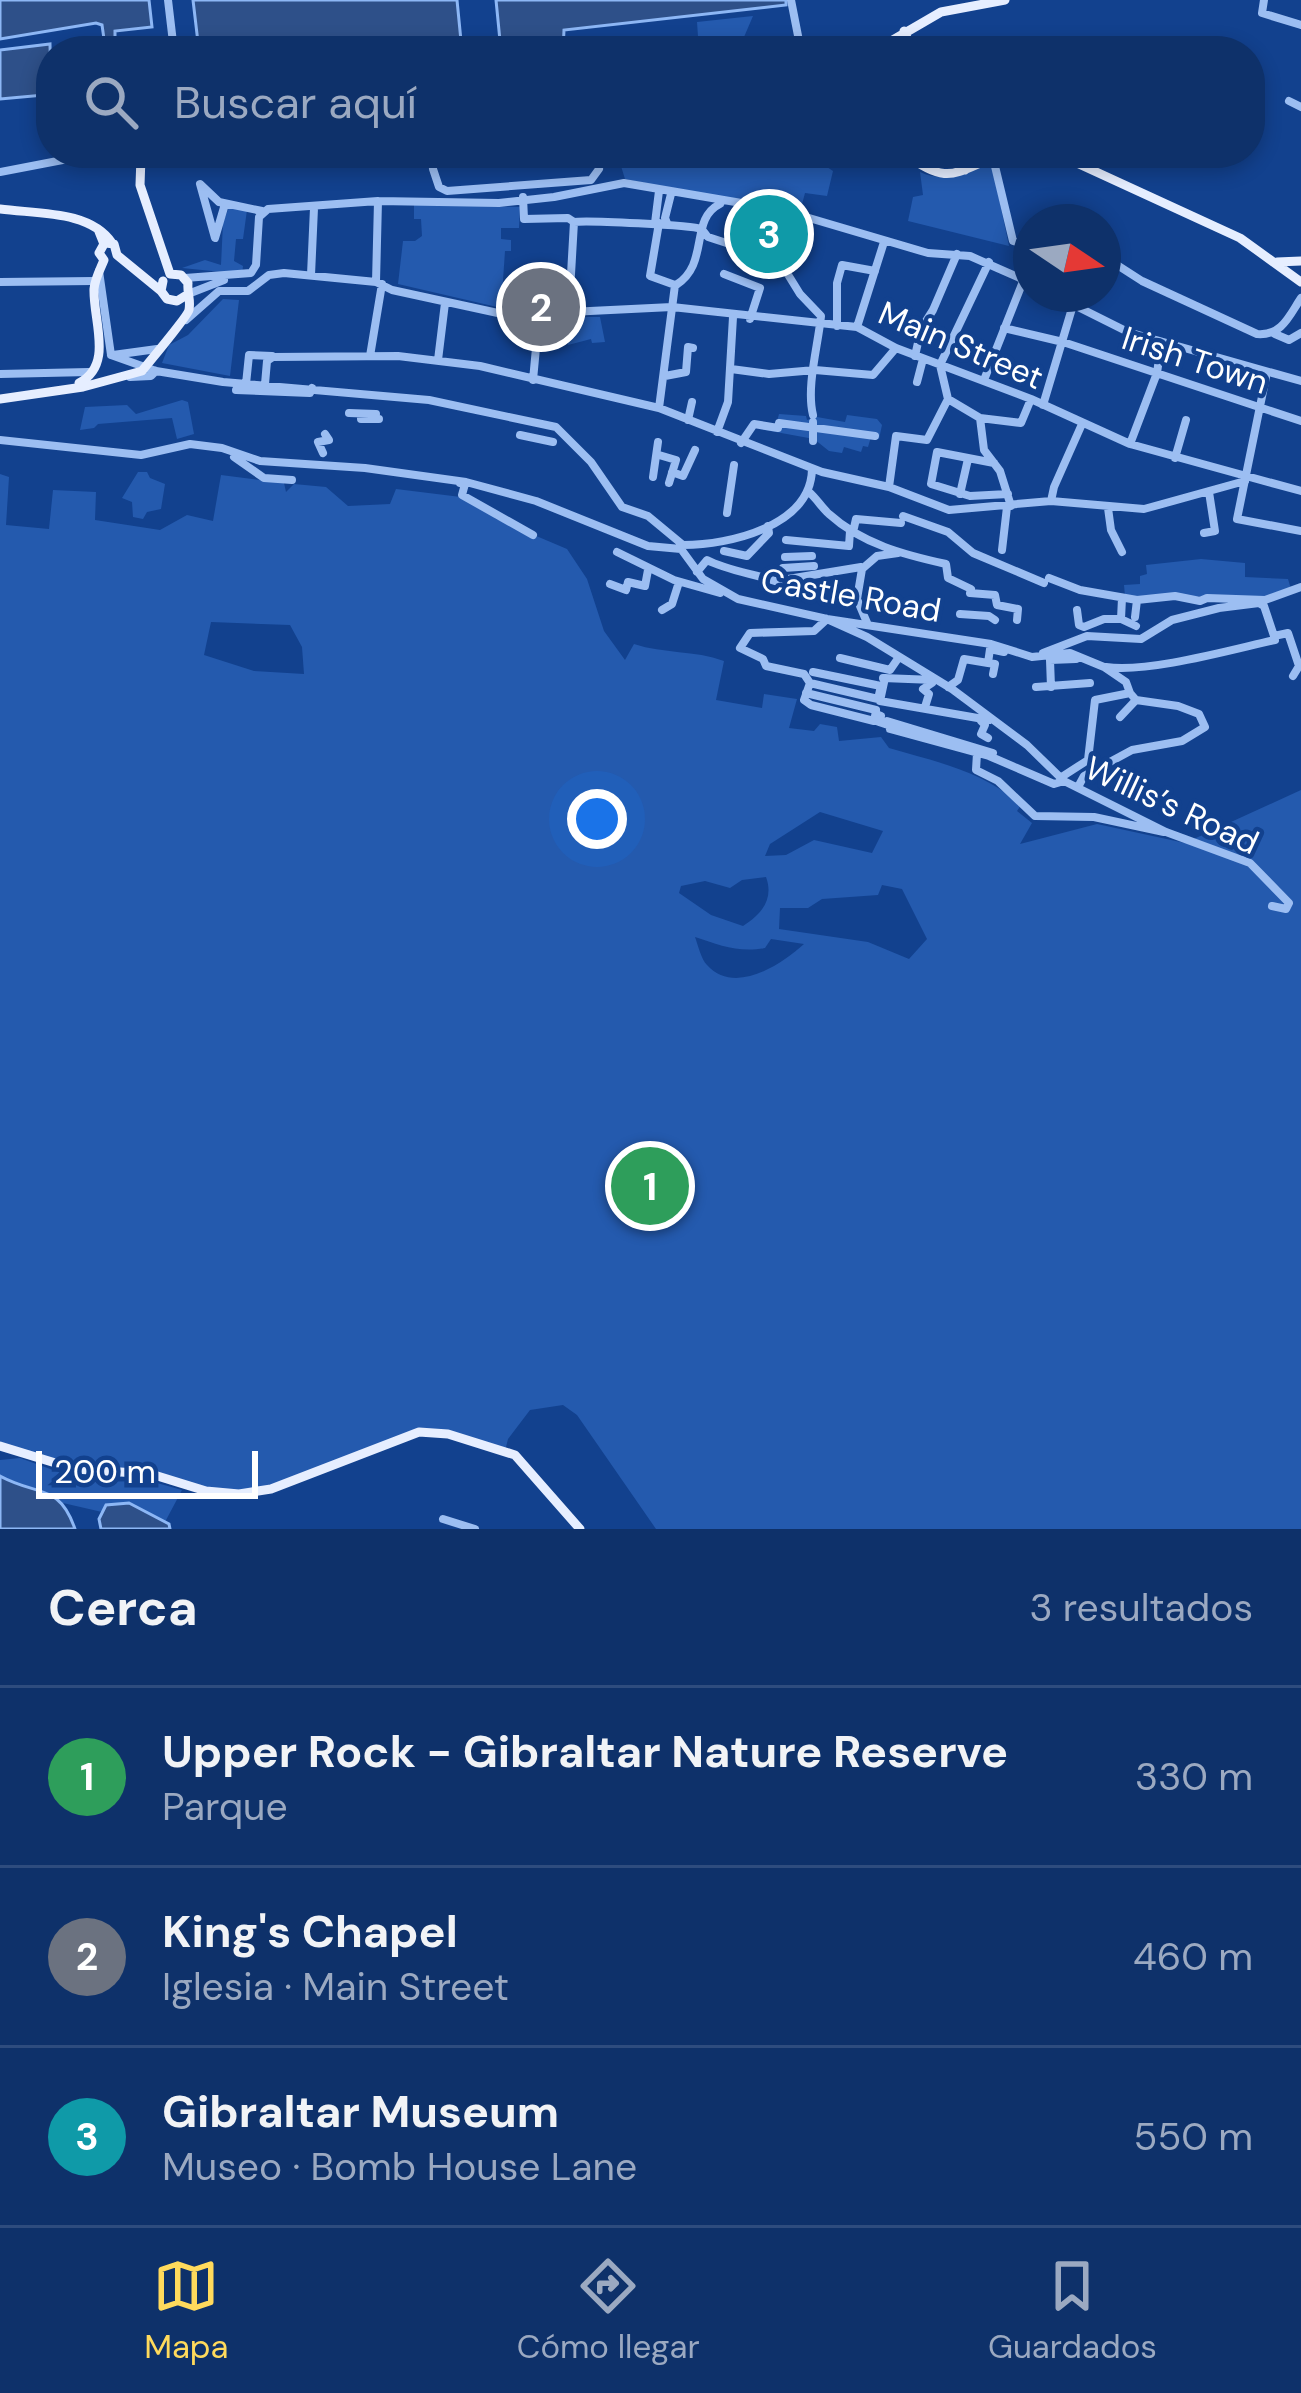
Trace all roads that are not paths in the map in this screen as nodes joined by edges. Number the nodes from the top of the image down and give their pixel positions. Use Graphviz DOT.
graph roads {
  1 [pos="168,0"];
  2 [pos="791,0"];
  3 [pos="1005,0"];
  4 [pos="1264,0"];
  5 [pos="1301,25"];
  6 [pos="904,31"];
  7 [pos="172,36"];
  8 [pos="799,36"];
  9 [pos="896,36"];
  10 [pos="906,36"];
  11 [pos="1288,101"];
  12 [pos="1301,107"];
  13 [pos="36,165"];
  14 [pos="141,168"];
  15 [pos="925,168"];
  16 [pos="970,168"];
  17 [pos="995,168"];
  18 [pos="1087,168"];
  19 [pos="433,169"];
  20 [pos="599,169"];
  21 [pos="965,170"];
  22 [pos="0,172"];
  23 [pos="659,190"];
  24 [pos="672,193"];
  25 [pos="523,198"];
  26 [pos="378,201"];
  27 [pos="728,203"];
  28 [pos="225,204"];
  29 [pos="314,208"];
  30 [pos="0,209"];
  31 [pos="263,211"];
  32 [pos="782,211"];
  33 [pos="574,222"];
  34 [pos="660,224"];
  35 [pos="701,230"];
  36 [pos="1013,241"];
  37 [pos="884,242"];
  38 [pos="108,243"];
  39 [pos="957,254"];
  40 [pos="117,255"];
  41 [pos="779,260"];
  42 [pos="989,262"];
  43 [pos="1276,262"];
  44 [pos="1301,264"];
  45 [pos="256,266"];
  46 [pos="1121,268"];
  47 [pos="99,271"];
  48 [pos="874,271"];
  49 [pos="724,274"];
  50 [pos="1013,274"];
  51 [pos="269,275"];
  52 [pos="310,275"];
  53 [pos="185,278"];
  54 [pos="1300,281"];
  55 [pos="0,282"];
  56 [pos="165,282"];
  57 [pos="379,283"];
  58 [pos="675,285"];
  59 [pos="186,295"];
  60 [pos="1301,298"];
  61 [pos="445,302"];
  62 [pos="1013,302"];
  63 [pos="672,308"];
  64 [pos="1070,312"];
  65 [pos="1088,312"];
  66 [pos="565,313"];
  67 [pos="539,316"];
  68 [pos="733,317"];
  69 [pos="750,319"];
  70 [pos="185,321"];
  71 [pos="820,325"];
  72 [pos="837,326"];
  73 [pos="857,327"];
  74 [pos="1004,328"];
  75 [pos="1274,333"];
  76 [pos="1301,334"];
  77 [pos="1063,342"];
  78 [pos="693,348"];
  79 [pos="896,348"];
  80 [pos="157,349"];
  81 [pos="1160,352"];
  82 [pos="111,355"];
  83 [pos="273,356"];
  84 [pos="370,356"];
  85 [pos="919,357"];
  86 [pos="438,360"];
  87 [pos="940,365"];
  88 [pos="151,369"];
  89 [pos="731,369"];
  90 [pos="816,370"];
  91 [pos="1157,373"];
  92 [pos="0,374"];
  93 [pos="87,376"];
  94 [pos="665,376"];
  95 [pos="1266,377"];
  96 [pos="533,380"];
  97 [pos="984,380"];
  98 [pos="1301,381"];
  99 [pos="917,382"];
  100 [pos="266,384"];
  101 [pos="69,388"];
  102 [pos="243,388"];
  103 [pos="312,388"];
  104 [pos="0,399"];
  105 [pos="948,399"];
  106 [pos="1030,399"];
  107 [pos="692,402"];
  108 [pos="1043,405"];
  109 [pos="1260,406"];
  110 [pos="658,408"];
  111 [pos="349,413"];
  112 [pos="377,417"];
  113 [pos="980,418"];
  114 [pos="686,419"];
  115 [pos="1186,420"];
  116 [pos="1301,421"];
  117 [pos="813,422"];
  118 [pos="1082,424"];
  119 [pos="717,432"];
  120 [pos="326,434"];
  121 [pos="520,435"];
  122 [pos="874,436"];
  123 [pos="0,440"];
  124 [pos="813,441"];
  125 [pos="553,442"];
  126 [pos="658,442"];
  127 [pos="741,443"];
  128 [pos="1130,444"];
  129 [pos="695,449"];
  130 [pos="227,450"];
  131 [pos="597,450"];
  132 [pos="323,453"];
  133 [pos="658,455"];
  134 [pos="1175,458"];
  135 [pos="968,459"];
  136 [pos="994,463"];
  137 [pos="592,464"];
  138 [pos="734,465"];
  139 [pos="812,468"];
  140 [pos="652,477"];
  141 [pos="1245,478"];
  142 [pos="292,480"];
  143 [pos="460,481"];
  144 [pos="889,487"];
  145 [pos="1301,491"];
  146 [pos="809,492"];
  147 [pos="1210,492"];
  148 [pos="960,494"];
  149 [pos="1008,494"];
  150 [pos="1051,501"];
  151 [pos="1009,506"];
  152 [pos="1108,508"];
  153 [pos="727,513"];
  154 [pos="768,526"];
  155 [pos="852,531"];
  156 [pos="1301,531"];
  157 [pos="1204,533"];
  158 [pos="532,535"];
  159 [pos="786,540"];
  160 [pos="683,545"];
  161 [pos="723,548"];
  162 [pos="1002,550"];
  163 [pos="617,552"];
  164 [pos="1122,552"];
  165 [pos="898,554"];
  166 [pos="813,561"];
  167 [pos="784,563"];
  168 [pos="720,566"];
  169 [pos="863,567"];
  170 [pos="648,570"];
  171 [pos="697,572"];
  172 [pos="679,582"];
  173 [pos="610,584"];
  174 [pos="1301,587"];
  175 [pos="722,592"];
  176 [pos="1123,598"];
  177 [pos="1137,600"];
  178 [pos="662,610"];
  179 [pos="1077,610"];
  180 [pos="960,614"];
  181 [pos="827,619"];
  182 [pos="1121,619"];
  183 [pos="995,620"];
  184 [pos="1017,620"];
  185 [pos="868,625"];
  186 [pos="1274,637"];
  187 [pos="1011,650"];
  188 [pos="899,657"];
  189 [pos="1034,657"];
  190 [pos="840,658"];
  191 [pos="1088,661"];
  192 [pos="988,663"];
  193 [pos="1138,665"];
  194 [pos="1104,667"];
  195 [pos="813,672"];
  196 [pos="993,674"];
  197 [pos="1293,676"];
  198 [pos="850,679"];
  199 [pos="880,681"];
  200 [pos="1126,682"];
  201 [pos="941,683"];
  202 [pos="1090,683"];
  203 [pos="808,686"];
  204 [pos="1036,687"];
  205 [pos="1052,687"];
  206 [pos="847,692"];
  207 [pos="863,695"];
  208 [pos="1133,697"];
  209 [pos="925,700"];
  210 [pos="860,708"];
  211 [pos="1120,717"];
  212 [pos="878,718"];
  213 [pos="980,719"];
  214 [pos="992,720"];
  215 [pos="976,733"];
  216 [pos="988,737"];
  217 [pos="974,749"];
  218 [pos="1062,780"];
  219 [pos="1078,787"];
  220 [pos="1166,832"];
  221 [pos="1272,905"];
  222 [pos="0,1446"];
  223 [pos="443,1519"];
  224 [pos="475,1529"];
  225 [pos="580,1529"];
  1 -- 7 [label="street"];
  2 -- 8 [label="street"];
  3 -- 6 [label="main road"];
  4 -- 5 [label="street"];
  6 -- 9 [label="main road"];
  6 -- 10 [label="main road"];
  11 -- 12 [label="street"];
  13 -- 22 [label="street"];
  14 -- 56 [label="main road"];
  15 -- 21 [label="main road"];
  16 -- 21 [label="main road"];
  17 -- 36 [label="street"];
  18 -- 43 [label="main road"];
  19 -- 20 [label="street"];
  23 -- 24 [label="street"];
  23 -- 25 [label="street"];
  23 -- 34 [label="street"];
  24 -- 27 [label="street"];
  24 -- 34 [label="street"];
  25 -- 26 [label="street"];
  25 -- 33 [label="street"];
  26 -- 29 [label="street"];
  26 -- 57 [label="street"];
  27 -- 32 [label="street"];
  27 -- 35 [label="street"];
  28 -- 28 [label="street"];
  28 -- 31 [label="street"];
  29 -- 31 [label="street"];
  29 -- 52 [label="street"];
  30 -- 38 [label="main road"];
  31 -- 45 [label="street"];
  32 -- 37 [label="street"];
  32 -- 41 [label="street"];
  33 -- 34 [label="street"];
  33 -- 66 [label="street"];
  34 -- 35 [label="street"];
  34 -- 58 [label="street"];
  35 -- 41 [label="street"];
  35 -- 58 [label="street"];
  37 -- 39 [label="street"];
  37 -- 48 [label="street"];
  38 -- 40 [label="main road"];
  38 -- 47 [label="main road"];
  39 -- 42 [label="street"];
  39 -- 85 [label="street"];
  40 -- 47 [label="main road"];
  40 -- 56 [label="main road"];
  41 -- 71 [label="street"];
  42 -- 50 [label="street"];
  42 -- 87 [label="street"];
  43 -- 44 [label="main road"];
  43 -- 54 [label="main road"];
  44 -- 54 [label="main road"];
  45 -- 51 [label="street"];
  45 -- 53 [label="street"];
  46 -- 75 [label="street"];
  47 -- 55 [label="street"];
  47 -- 82 [label="street"];
  47 -- 93 [label="main road"];
  48 -- 72 [label="street"];
  48 -- 73 [label="street"];
  49 -- 69 [label="street"];
  51 -- 52 [label="street, Main Street"];
  51 -- 59 [label="street"];
  51 -- 70 [label="street, Main Street"];
  52 -- 57 [label="street, Main Street"];
  53 -- 56 [label="main road"];
  53 -- 59 [label="main road"];
  56 -- 59 [label="main road"];
  57 -- 61 [label="street, Main Street"];
  57 -- 84 [label="street"];
  58 -- 63 [label="street"];
  59 -- 70 [label="main road"];
  60 -- 75 [label="street"];
  61 -- 67 [label="street, Main Street"];
  61 -- 86 [label="street"];
  62 -- 74 [label="street"];
  63 -- 66 [label="street, Main Street"];
  63 -- 68 [label="street, Main Street"];
  63 -- 94 [label="street"];
  64 -- 77 [label="street"];
  65 -- 98 [label="street"];
  66 -- 67 [label="street, Main Street"];
  67 -- 96 [label="street"];
  68 -- 69 [label="street, Main Street"];
  68 -- 89 [label="street"];
  69 -- 71 [label="street, Main Street"];
  70 -- 80 [label="main road"];
  71 -- 72 [label="street, Main Street"];
  71 -- 90 [label="street"];
  72 -- 73 [label="street, Main Street"];
  73 -- 79 [label="street, Main Street"];
  74 -- 77 [label="street, Irish Town"];
  74 -- 97 [label="street"];
  75 -- 76 [label="street"];
  77 -- 91 [label="street, Irish Town"];
  77 -- 108 [label="street"];
  78 -- 94 [label="street"];
  79 -- 85 [label="street, Main Street"];
  79 -- 90 [label="street"];
  80 -- 82 [label="street"];
  80 -- 88 [label="main road"];
  81 -- 91 [label="street"];
  82 -- 88 [label="street"];
  83 -- 84 [label="street"];
  83 -- 100 [label="street"];
  83 -- 102 [label="street"];
  84 -- 86 [label="street"];
  85 -- 87 [label="street, Main Street"];
  85 -- 99 [label="street"];
  86 -- 96 [label="street"];
  87 -- 97 [label="street, Main Street"];
  87 -- 105 [label="street"];
  88 -- 101 [label="main road"];
  88 -- 102 [label="street"];
  89 -- 90 [label="street"];
  89 -- 119 [label="street"];
  90 -- 117 [label="street"];
  91 -- 109 [label="street, Irish Town"];
  91 -- 128 [label="street"];
  92 -- 93 [label="street"];
  93 -- 101 [label="main road"];
  94 -- 110 [label="street"];
  95 -- 109 [label="street"];
  96 -- 110 [label="street"];
  97 -- 106 [label="street, Main Street"];
  100 -- 102 [label="street"];
  100 -- 103 [label="street"];
  101 -- 104 [label="main road"];
  102 -- 103 [label="street"];
  103 -- 137 [label="street"];
  105 -- 113 [label="street"];
  105 -- 144 [label="street"];
  106 -- 108 [label="street, Main Street"];
  106 -- 113 [label="street"];
  107 -- 114 [label="street"];
  108 -- 118 [label="street, Main Street"];
  109 -- 116 [label="street, Irish Town"];
  109 -- 141 [label="street"];
  110 -- 114 [label="street"];
  111 -- 112 [label="street"];
  113 -- 136 [label="street"];
  114 -- 119 [label="street"];
  115 -- 134 [label="street"];
  117 -- 122 [label="street"];
  117 -- 124 [label="street"];
  117 -- 127 [label="street"];
  118 -- 128 [label="street, Main Street"];
  118 -- 150 [label="street"];
  119 -- 127 [label="street"];
  120 -- 132 [label="street"];
  121 -- 125 [label="street"];
  123 -- 130 [label="street"];
  126 -- 133 [label="street"];
  127 -- 139 [label="street"];
  128 -- 134 [label="street, Main Street"];
  129 -- 133 [label="street"];
  130 -- 142 [label="street"];
  130 -- 143 [label="street"];
  131 -- 137 [label="street"];
  133 -- 140 [label="street"];
  134 -- 141 [label="street, Main Street"];
  135 -- 136 [label="street"];
  135 -- 148 [label="street"];
  135 -- 148 [label="street"];
  136 -- 149 [label="street"];
  137 -- 160 [label="street"];
  138 -- 153 [label="street"];
  139 -- 144 [label="street"];
  139 -- 146 [label="street"];
  141 -- 145 [label="street, Main Street"];
  141 -- 147 [label="street"];
  141 -- 156 [label="street"];
  143 -- 158 [label="street"];
  143 -- 160 [label="street"];
  144 -- 151 [label="street"];
  146 -- 154 [label="street"];
  146 -- 155 [label="street"];
  147 -- 152 [label="street"];
  147 -- 157 [label="street"];
  148 -- 149 [label="street"];
  149 -- 151 [label="street"];
  150 -- 151 [label="street"];
  150 -- 152 [label="street"];
  151 -- 162 [label="street"];
  152 -- 164 [label="street"];
  154 -- 161 [label="street"];
  154 -- 161 [label="street"];
  155 -- 159 [label="street"];
  155 -- 165 [label="street"];
  155 -- 176 [label="street"];
  160 -- 161 [label="street"];
  160 -- 171 [label="street, Castle Road"];
  161 -- 168 [label="street"];
  163 -- 170 [label="street"];
  165 -- 169 [label="street"];
  165 -- 184 [label="street"];
  166 -- 167 [label="street"];
  168 -- 169 [label="street"];
  168 -- 171 [label="street"];
  169 -- 185 [label="street"];
  170 -- 172 [label="street"];
  170 -- 173 [label="street"];
  171 -- 175 [label="street, Castle Road"];
  172 -- 175 [label="street"];
  172 -- 178 [label="street"];
  174 -- 177 [label="street"];
  175 -- 181 [label="street, Castle Road"];
  176 -- 177 [label="street"];
  176 -- 182 [label="street"];
  177 -- 182 [label="street"];
  179 -- 182 [label="street"];
  180 -- 183 [label="street"];
  181 -- 185 [label="street, Castle Road"];
  181 -- 188 [label="street, Willis’s Road"];
  181 -- 203 [label="street"];
  185 -- 187 [label="street, Castle Road"];
  186 -- 189 [label="street"];
  186 -- 193 [label="street"];
  186 -- 197 [label="street"];
  187 -- 189 [label="street, Castle Road"];
  187 -- 192 [label="street"];
  188 -- 190 [label="street"];
  188 -- 201 [label="street, Willis’s Road"];
  189 -- 191 [label="street, Castle Road"];
  191 -- 194 [label="street, Castle Road"];
  191 -- 205 [label="street"];
  192 -- 196 [label="street"];
  192 -- 201 [label="street"];
  193 -- 194 [label="street"];
  193 -- 200 [label="street"];
  194 -- 200 [label="street"];
  195 -- 198 [label="street"];
  198 -- 199 [label="street"];
  198 -- 206 [label="street"];
  199 -- 201 [label="street"];
  199 -- 207 [label="street"];
  199 -- 209 [label="street"];
  200 -- 208 [label="street"];
  201 -- 209 [label="street"];
  201 -- 214 [label="street, Willis’s Road"];
  202 -- 205 [label="street"];
  203 -- 206 [label="street"];
  203 -- 210 [label="street"];
  203 -- 212 [label="street"];
  204 -- 205 [label="street"];
  206 -- 207 [label="street"];
  207 -- 210 [label="street"];
  208 -- 211 [label="street"];
  208 -- 218 [label="street"];
  208 -- 219 [label="street"];
  209 -- 213 [label="street"];
  210 -- 212 [label="street"];
  212 -- 217 [label="street"];
  213 -- 214 [label="street"];
  213 -- 216 [label="street"];
  214 -- 218 [label="street, Willis’s Road"];
  215 -- 217 [label="street"];
  217 -- 218 [label="street"];
  217 -- 220 [label="street"];
  218 -- 219 [label="street, Willis’s Road"];
  219 -- 220 [label="street, Willis’s Road"];
  220 -- 221 [label="street, Willis’s Road"];
  222 -- 225 [label="main road"];
  223 -- 224 [label="street"];
}
